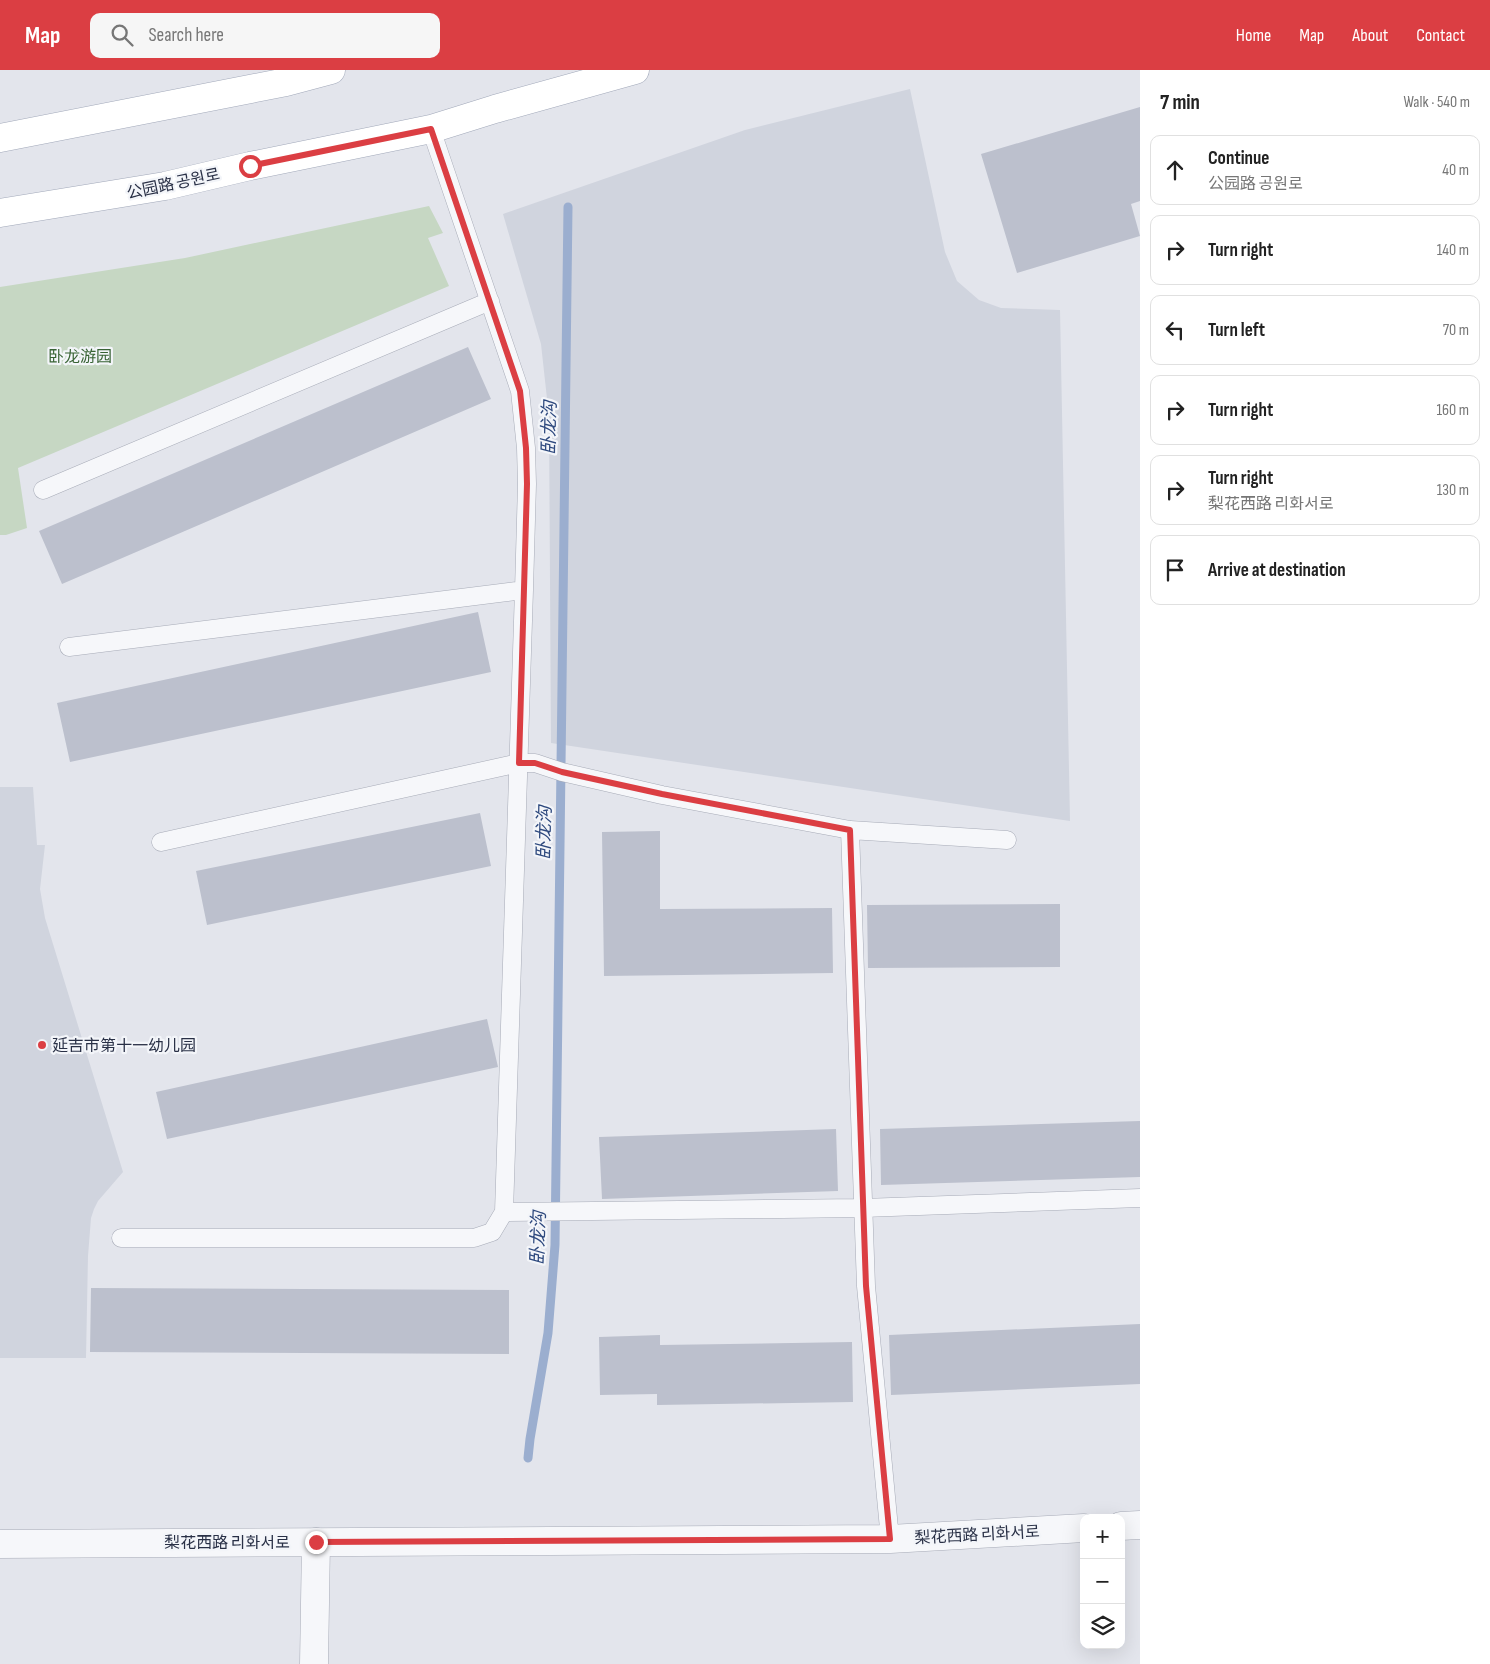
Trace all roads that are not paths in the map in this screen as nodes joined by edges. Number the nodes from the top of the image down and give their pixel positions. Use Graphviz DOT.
graph roads {
  1 [pos="331,70"];
  2 [pos="635,70"];
  3 [pos="431,129"];
  4 [pos="0,138"];
  5 [pos="0,213"];
  6 [pos="490,301"];
  7 [pos="43,490"];
  8 [pos="524,590"];
  9 [pos="69,647"];
  10 [pos="527,763"];
  11 [pos="850,830"];
  12 [pos="1008,840"];
  13 [pos="160,842"];
  14 [pos="1140,1198"];
  15 [pos="863,1208"];
  16 [pos="504,1212"];
  17 [pos="121,1238"];
  18 [pos="1140,1525"];
  19 [pos="1125,1526"];
  20 [pos="1080,1528"];
  21 [pos="890,1539"];
  22 [pos="316,1542"];
  23 [pos="0,1544"];
  24 [pos="314,1664"];
  1 -- 4 [label="main road"];
  2 -- 3 [label="main road, 公园路 공원로"];
  3 -- 5 [label="main road, 公园路 공원로"];
  3 -- 6 [label="lane"];
  6 -- 7 [label="lane"];
  6 -- 8 [label="lane"];
  8 -- 9 [label="lane"];
  8 -- 10 [label="lane"];
  10 -- 11 [label="lane"];
  10 -- 13 [label="lane"];
  10 -- 16 [label="lane"];
  11 -- 12 [label="lane"];
  11 -- 15 [label="lane"];
  14 -- 15 [label="lane"];
  15 -- 16 [label="lane"];
  15 -- 21 [label="lane"];
  16 -- 17 [label="lane"];
  18 -- 19 [label="street"];
  20 -- 21 [label="street, 梨花西路 리화서로"];
  21 -- 22 [label="street, 梨花西路 리화서로"];
  22 -- 23 [label="street, 梨花西路 리화서로"];
  22 -- 24 [label="street"];
}
